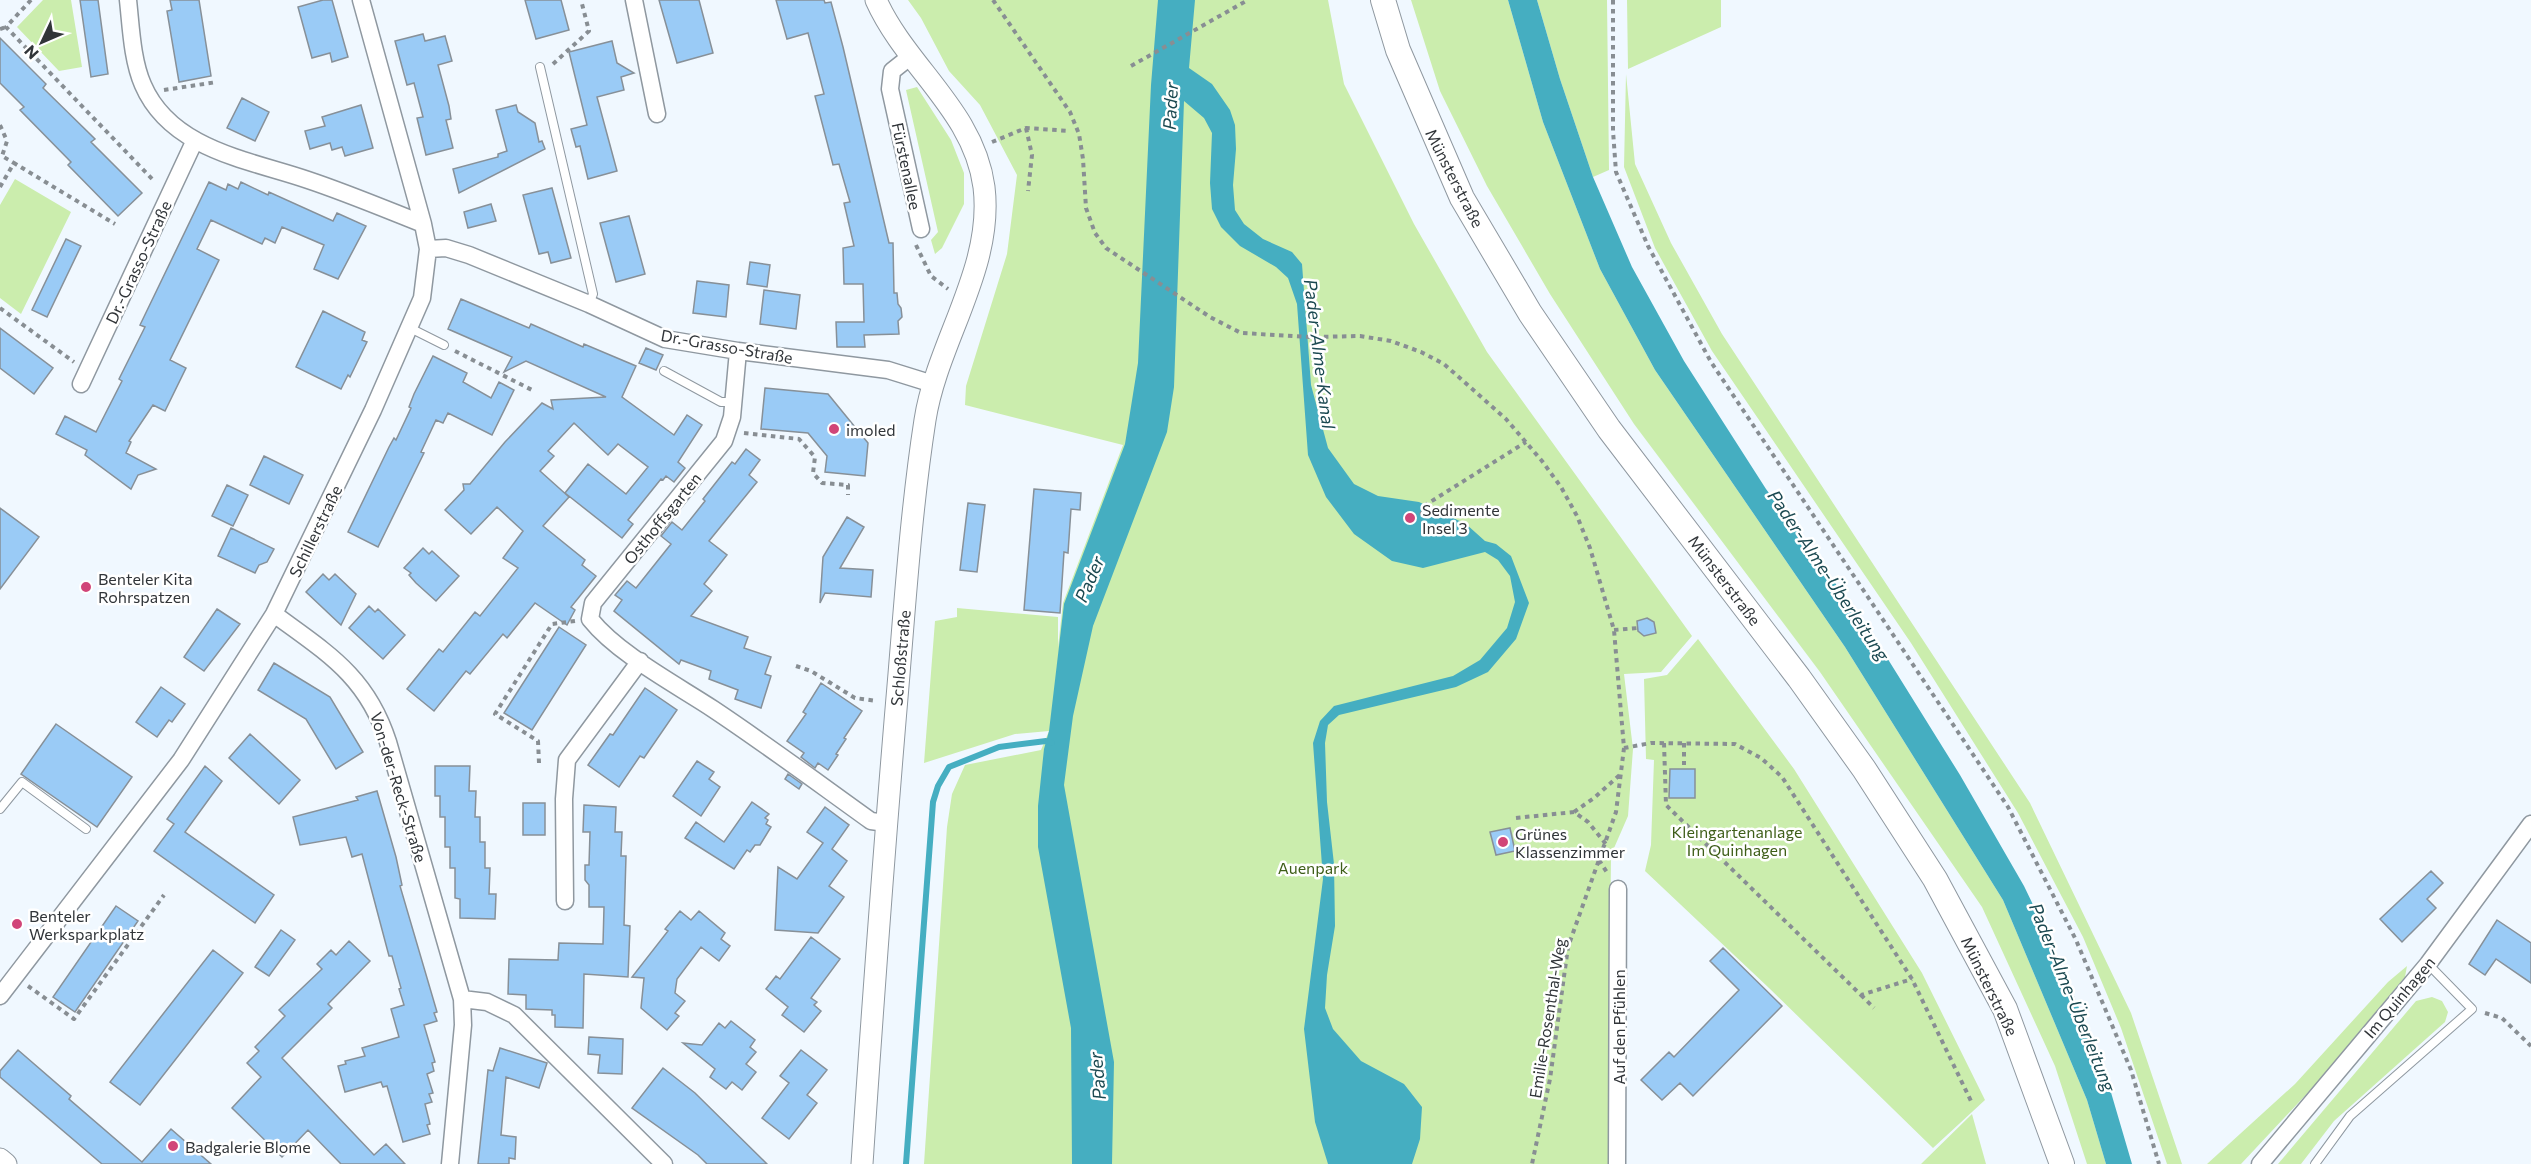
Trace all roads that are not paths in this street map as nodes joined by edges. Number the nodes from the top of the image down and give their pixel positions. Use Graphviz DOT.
graph roads {
  1 [pos="128,0"];
  2 [pos="360,0"];
  3 [pos="634,0"];
  4 [pos="876,0"];
  5 [pos="1383,0"];
  6 [pos="910,56"];
  7 [pos="540,67"];
  8 [pos="657,114"];
  9 [pos="195,140"];
  10 [pos="423,224"];
  11 [pos="921,229"];
  12 [pos="428,249"];
  13 [pos="589,304"];
  14 [pos="410,328"];
  15 [pos="444,345"];
  16 [pos="738,351"];
  17 [pos="664,371"];
  18 [pos="84,377"];
  19 [pos="933,384"];
  20 [pos="733,402"];
  21 [pos="274,614"];
  22 [pos="640,661"];
  23 [pos="0,809"];
  24 [pos="886,823"];
  25 [pos="2531,824"];
  26 [pos="86,829"];
  27 [pos="1618,890"];
  28 [pos="565,901"];
  29 [pos="2428,964"];
  30 [pos="0,996"];
  31 [pos="462,999"];
  32 [pos="0,1159"];
  33 [pos="6,1164"];
  34 [pos="450,1164"];
  35 [pos="664,1164"];
  36 [pos="862,1164"];
  37 [pos="1617,1164"];
  38 [pos="2062,1164"];
  39 [pos="2260,1164"];
  40 [pos="2315,1164"];
  1 -- 9 [label="street"];
  2 -- 10 [label="street, Schillerstraße"];
  3 -- 8 [label="street"];
  4 -- 6 [label="street"];
  5 -- 38 [label="main road, Münsterstraße"];
  6 -- 11 [label="street, Fürstenallee"];
  6 -- 19 [label="street, Schloßstraße"];
  7 -- 13 [label="lane"];
  9 -- 10 [label="street"];
  9 -- 18 [label="street, Dr.-Grasso-Straße"];
  10 -- 12 [label="street, Schillerstraße"];
  12 -- 13 [label="street, Dr.-Grasso-Straße"];
  12 -- 14 [label="street, Schillerstraße"];
  13 -- 16 [label="street, Dr.-Grasso-Straße"];
  14 -- 15 [label="lane"];
  14 -- 21 [label="street, Schillerstraße"];
  16 -- 19 [label="street, Dr.-Grasso-Straße"];
  16 -- 20 [label="street, Osthoffsgarten"];
  17 -- 20 [label="lane"];
  19 -- 24 [label="street, Schloßstraße"];
  20 -- 22 [label="street, Osthoffsgarten"];
  21 -- 30 [label="street, Schillerstraße"];
  21 -- 31 [label="street, Von-der-Reck-Straße"];
  22 -- 24 [label="street"];
  22 -- 28 [label="street"];
  23 -- 26 [label="lane"];
  24 -- 36 [label="street, Schloßstraße"];
  25 -- 29 [label="street, Im Quinhagen"];
  27 -- 37 [label="street, Auf den Pfühlen"];
  29 -- 39 [label="street, Im Quinhagen"];
  29 -- 40 [label="lane"];
  31 -- 34 [label="street, Von-der-Reck-Straße"];
  31 -- 35 [label="street"];
  32 -- 33 [label="street"];
}
